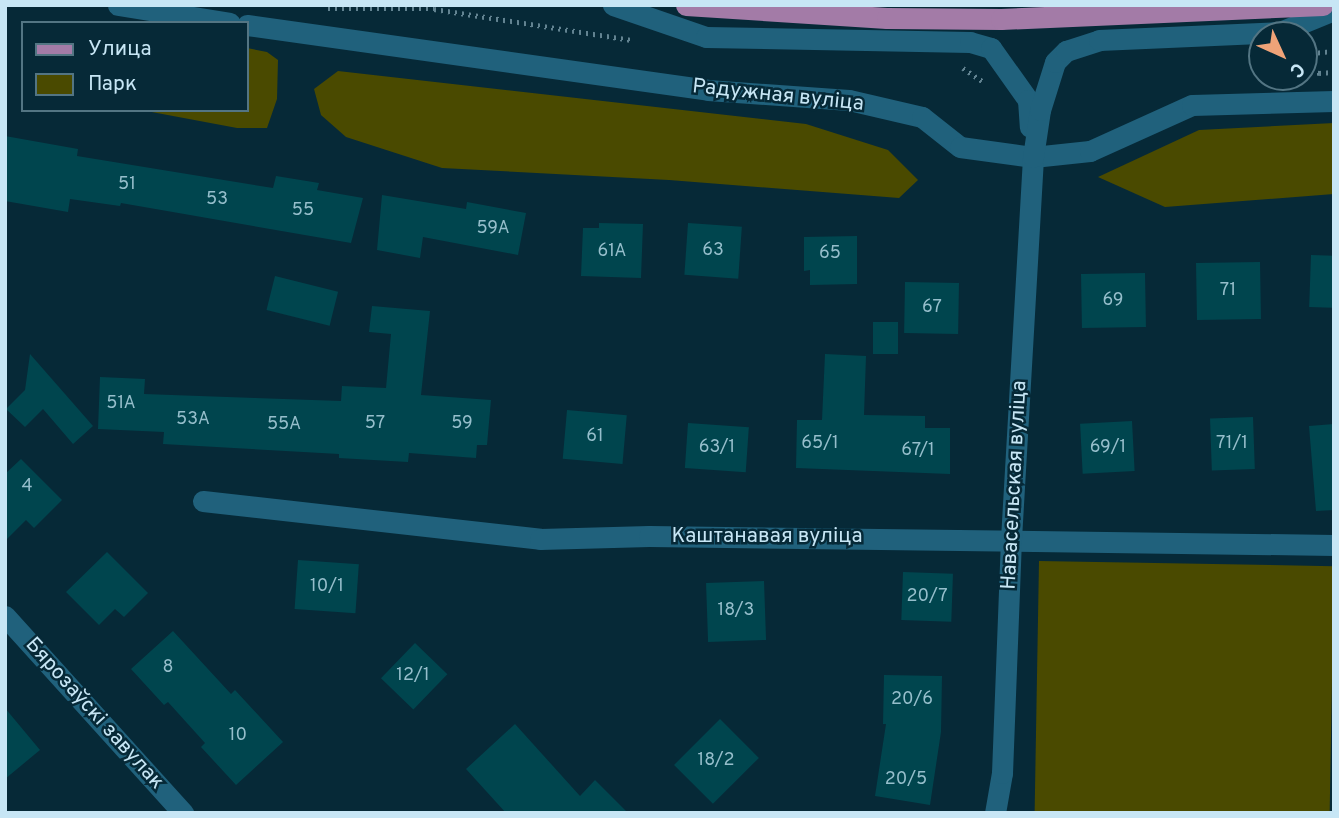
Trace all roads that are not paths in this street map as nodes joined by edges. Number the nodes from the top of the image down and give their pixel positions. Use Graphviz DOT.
graph roads {
  1 [pos="118,5"];
  2 [pos="613,5"];
  3 [pos="686,5"];
  4 [pos="1323,5"];
  5 [pos="1334,10"];
  6 [pos="218,21"];
  7 [pos="248,25"];
  8 [pos="1334,101"];
  9 [pos="1033,157"];
  10 [pos="203,501"];
  11 [pos="1011,539"];
  12 [pos="1334,545"];
  13 [pos="5,616"];
  14 [pos="183,813"];
  15 [pos="995,813"];
  1 -- 6 [label="street"];
  2 -- 9 [label="street"];
  3 -- 4 [label="main road"];
  5 -- 9 [label="street"];
  7 -- 9 [label="street, Радужная вуліца"];
  8 -- 9 [label="street, Радужная вуліца"];
  9 -- 11 [label="street, Навасельская вуліца"];
  10 -- 11 [label="street, Каштанавая вуліца"];
  11 -- 12 [label="street, Каштанавая вуліца"];
  11 -- 15 [label="street, Навасельская вуліца"];
  13 -- 14 [label="street, Бярозаўскі завулак"];
}
